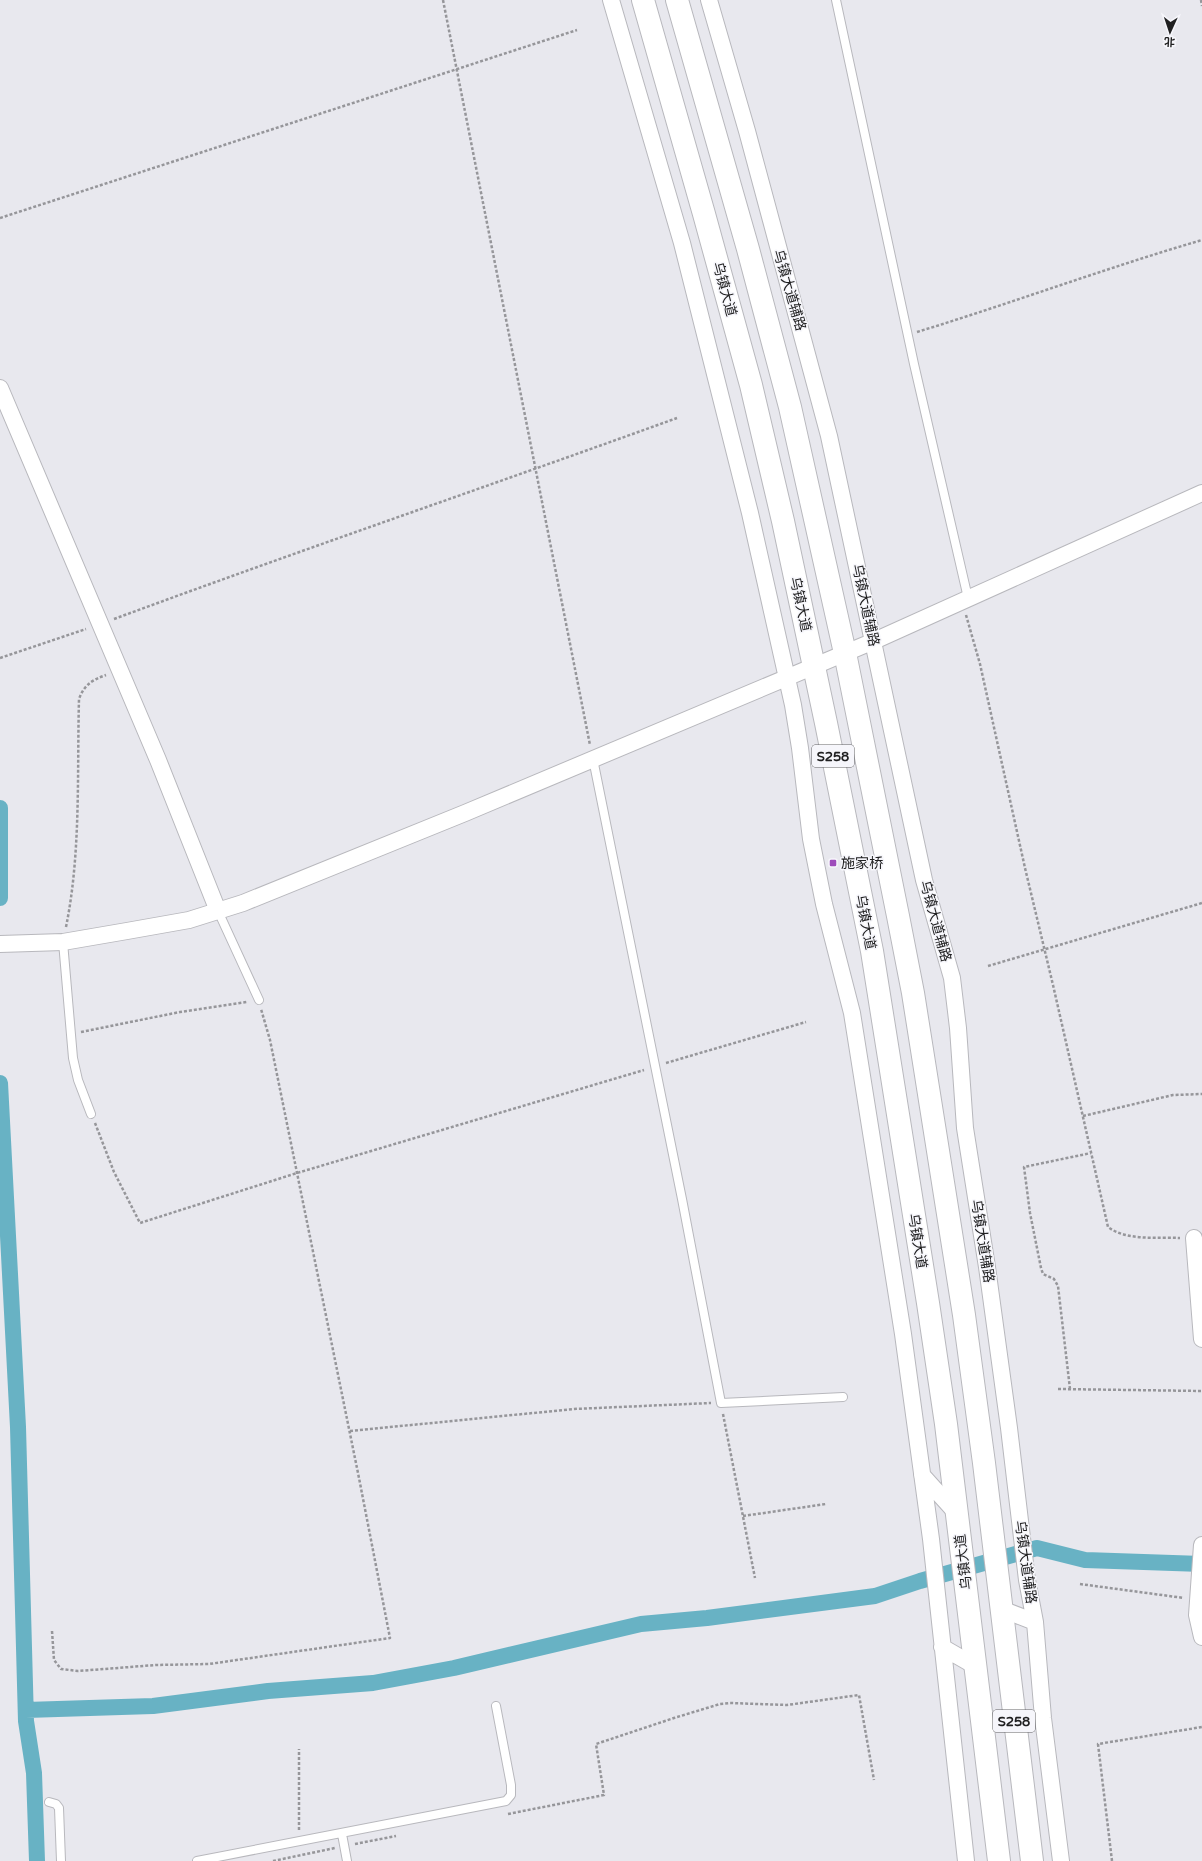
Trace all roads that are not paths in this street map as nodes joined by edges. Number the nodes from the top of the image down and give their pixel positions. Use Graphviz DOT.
graph roads {
  1 [pos="611,0"];
  2 [pos="643,0"];
  3 [pos="677,0"];
  4 [pos="709,0"];
  5 [pos="836,0"];
  6 [pos="0,388"];
  7 [pos="1202,494"];
  8 [pos="965,600"];
  9 [pos="874,641"];
  10 [pos="845,653"];
  11 [pos="814,666"];
  12 [pos="788,677"];
  13 [pos="593,759"];
  14 [pos="218,911"];
  15 [pos="63,942"];
  16 [pos="0,944"];
  17 [pos="259,1000"];
  18 [pos="91,1114"];
  19 [pos="1198,1238"];
  20 [pos="1202,1339"];
  21 [pos="843,1397"];
  22 [pos="922,1476"];
  23 [pos="958,1520"];
  24 [pos="1202,1545"];
  25 [pos="1001,1609"];
  26 [pos="1035,1622"];
  27 [pos="1202,1637"];
  28 [pos="942,1648"];
  29 [pos="975,1666"];
  30 [pos="496,1706"];
  31 [pos="49,1802"];
  32 [pos="342,1834"];
  33 [pos="61,1861"];
  34 [pos="197,1861"];
  35 [pos="347,1861"];
  36 [pos="966,1861"];
  37 [pos="999,1861"];
  38 [pos="1032,1861"];
  39 [pos="1061,1861"];
  1 -- 12 [label="street"];
  2 -- 11 [label="main road, 乌镇大道 / S258"];
  3 -- 10 [label="main road, S258"];
  4 -- 9 [label="street, 乌镇大道辅路"];
  5 -- 8 [label="lane"];
  6 -- 14 [label="street"];
  7 -- 8 [label="street"];
  8 -- 9 [label="street"];
  9 -- 10 [label="street"];
  9 -- 26 [label="street, 乌镇大道辅路"];
  10 -- 11 [label="street"];
  10 -- 25 [label="main road, S258"];
  11 -- 12 [label="street"];
  11 -- 23 [label="main road, 乌镇大道 / S258"];
  12 -- 13 [label="street"];
  12 -- 22 [label="street"];
  13 -- 14 [label="street"];
  13 -- 21 [label="lane"];
  14 -- 15 [label="street"];
  14 -- 17 [label="lane"];
  15 -- 16 [label="street"];
  15 -- 18 [label="lane"];
  19 -- 20 [label="street"];
  22 -- 23 [label="street"];
  22 -- 28 [label="street"];
  23 -- 29 [label="main road, 乌镇大道 / S258"];
  24 -- 27 [label="street"];
  25 -- 26 [label="street"];
  25 -- 38 [label="main road, S258"];
  26 -- 39 [label="street, 乌镇大道辅路"];
  28 -- 29 [label="street"];
  28 -- 36 [label="street"];
  29 -- 37 [label="main road, 乌镇大道 / S258"];
  30 -- 32 [label="lane"];
  31 -- 33 [label="lane"];
  32 -- 34 [label="lane"];
  32 -- 35 [label="lane"];
}
